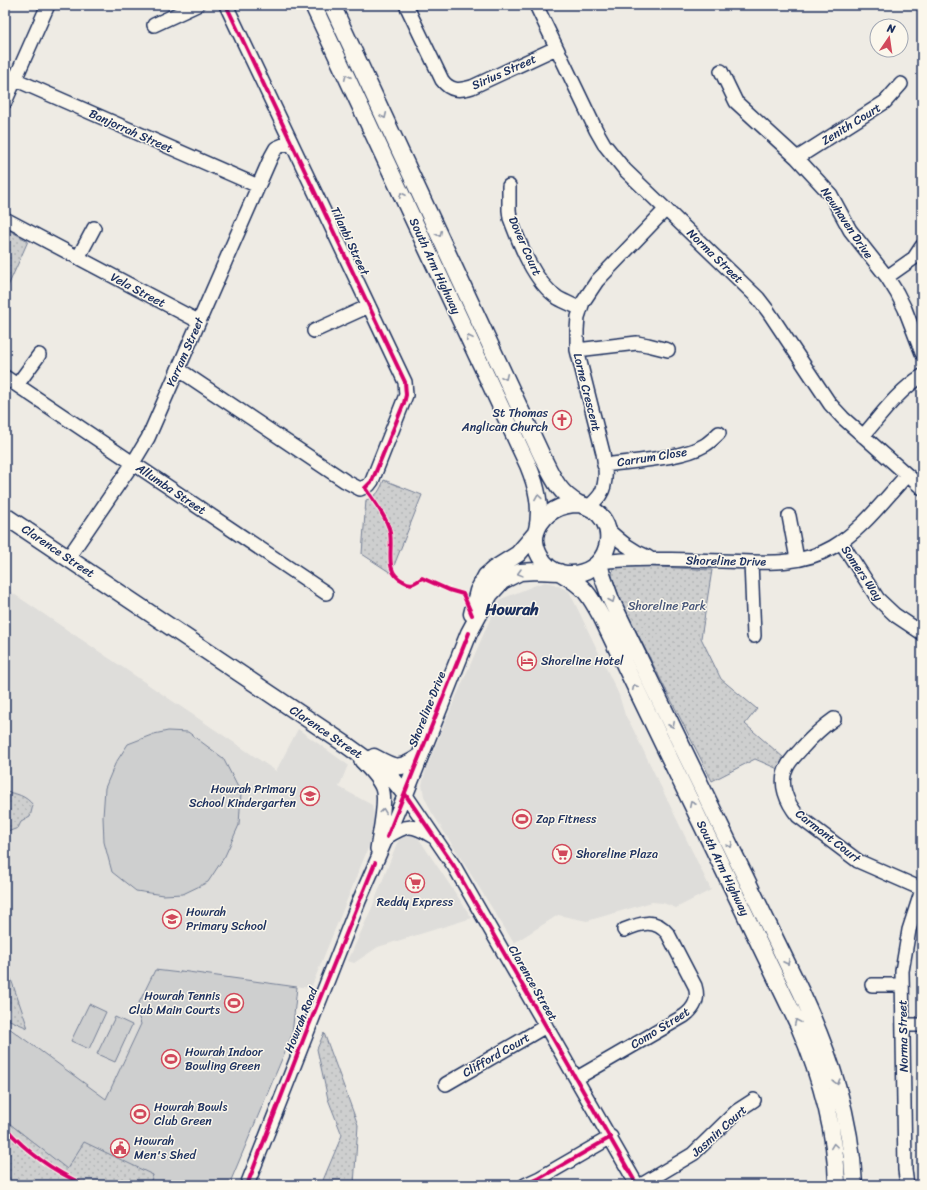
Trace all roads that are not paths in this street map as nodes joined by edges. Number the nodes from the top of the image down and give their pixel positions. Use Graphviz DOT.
graph roads {
  1 [pos="48,5"];
  2 [pos="197,5"];
  3 [pos="226,5"];
  4 [pos="313,5"];
  5 [pos="332,5"];
  6 [pos="406,5"];
  7 [pos="536,5"];
  8 [pos="154,24"];
  9 [pos="556,48"];
  10 [pos="721,71"];
  11 [pos="10,77"];
  12 [pos="901,84"];
  13 [pos="5,102"];
  14 [pos="290,142"];
  15 [pos="797,158"];
  16 [pos="258,186"];
  17 [pos="510,186"];
  18 [pos="666,209"];
  19 [pos="5,219"];
  20 [pos="94,228"];
  21 [pos="922,246"];
  22 [pos="78,258"];
  23 [pos="887,277"];
  24 [pos="369,306"];
  25 [pos="581,308"];
  26 [pos="198,321"];
  27 [pos="314,331"];
  28 [pos="577,350"];
  29 [pos="668,350"];
  30 [pos="922,353"];
  31 [pos="39,355"];
  32 [pos="178,369"];
  33 [pos="922,376"];
  34 [pos="5,377"];
  35 [pos="17,385"];
  36 [pos="719,433"];
  37 [pos="863,436"];
  38 [pos="133,463"];
  39 [pos="604,464"];
  40 [pos="907,475"];
  41 [pos="922,488"];
  42 [pos="584,506"];
  43 [pos="5,516"];
  44 [pos="789,516"];
  45 [pos="607,529"];
  46 [pos="537,532"];
  47 [pos="841,542"];
  48 [pos="68,558"];
  49 [pos="656,559"];
  50 [pos="797,559"];
  51 [pos="600,562"];
  52 [pos="751,562"];
  53 [pos="560,572"];
  54 [pos="326,593"];
  55 [pos="469,633"];
  56 [pos="922,633"];
  57 [pos="754,636"];
  58 [pos="834,719"];
  59 [pos="345,744"];
  60 [pos="418,758"];
  61 [pos="404,794"];
  62 [pos="387,837"];
  63 [pos="434,837"];
  64 [pos="375,863"];
  65 [pos="922,890"];
  66 [pos="624,930"];
  67 [pos="872,985"];
  68 [pos="901,985"];
  69 [pos="922,1024"];
  70 [pos="903,1025"];
  71 [pos="546,1026"];
  72 [pos="577,1078"];
  73 [pos="446,1084"];
  74 [pos="754,1100"];
  75 [pos="611,1137"];
  76 [pos="247,1185"];
  77 [pos="525,1185"];
  78 [pos="637,1185"];
  79 [pos="641,1185"];
  80 [pos="837,1185"];
  81 [pos="854,1185"];
  82 [pos="907,1185"];
  1 -- 11 [label="street"];
  2 -- 8 [label="street"];
  3 -- 14 [label="street, Tilanbi Street"];
  46 -- 4 [label="main road, South Arm Highway, one-way"];
  5 -- 42 [label="main road, South Arm Highway, one-way"];
  6 -- 9 [label="street, Sirius Street"];
  7 -- 9 [label="street, Norma Street"];
  9 -- 18 [label="street, Norma Street"];
  10 -- 15 [label="street, Newhaven Drive"];
  11 -- 13 [label="street"];
  11 -- 16 [label="street, Banjorrah Street"];
  12 -- 15 [label="street, Zenith Court"];
  14 -- 16 [label="street, Yarram Street"];
  14 -- 24 [label="street, Tilanbi Street"];
  15 -- 23 [label="street, Newhaven Drive"];
  16 -- 26 [label="street, Yarram Street"];
  17 -- 25 [label="street, Dover Court"];
  18 -- 25 [label="street, Lorne Crescent"];
  18 -- 37 [label="street, Norma Street"];
  19 -- 22 [label="street, Vela Street"];
  20 -- 22 [label="street"];
  21 -- 23 [label="street"];
  22 -- 26 [label="street, Vela Street"];
  23 -- 30 [label="street, Newhaven Drive"];
  24 -- 27 [label="street"];
  24 -- 32 [label="street, Tilanbi Street"];
  25 -- 28 [label="street, Lorne Crescent"];
  26 -- 32 [label="street, Yarram Street"];
  28 -- 29 [label="street"];
  28 -- 39 [label="street, Lorne Crescent"];
  31 -- 35 [label="street"];
  32 -- 38 [label="street, Yarram Street"];
  33 -- 37 [label="street"];
  34 -- 35 [label="street, Allumba Street"];
  35 -- 38 [label="street, Allumba Street"];
  36 -- 39 [label="street, Carrum Close"];
  37 -- 40 [label="street, Norma Street"];
  38 -- 48 [label="street, Yarram Street"];
  38 -- 54 [label="street, Allumba Street"];
  39 -- 42 [label="street, Lorne Crescent"];
  40 -- 41 [label="street, Norma Street"];
  40 -- 47 [label="street, Shoreline Drive"];
  42 -- 45 [label="main road"];
  42 -- 46 [label="main road"];
  43 -- 48 [label="main road, Clarence Street"];
  44 -- 50 [label="street"];
  45 -- 49 [label="street, Shoreline Drive"];
  45 -- 51 [label="main road"];
  46 -- 53 [label="main road"];
  46 -- 55 [label="main road, Shoreline Drive"];
  47 -- 50 [label="street, Shoreline Drive"];
  47 -- 56 [label="street, Somers Way"];
  48 -- 59 [label="main road, Clarence Street"];
  49 -- 51 [label="street, Shoreline Drive"];
  49 -- 52 [label="street, Shoreline Drive"];
  50 -- 52 [label="street, Shoreline Drive"];
  51 -- 53 [label="main road"];
  51 -- 81 [label="main road, South Arm Highway, one-way"];
  52 -- 57 [label="street"];
  53 -- 55 [label="main road, Shoreline Drive, one-way"];
  80 -- 53 [label="main road, South Arm Highway, one-way"];
  55 -- 60 [label="main road, Shoreline Drive"];
  58 -- 65 [label="street, Carmont Court"];
  59 -- 60 [label="main road"];
  59 -- 61 [label="main road, Clarence Street"];
  64 -- 59 [label="street, one-way"];
  60 -- 61 [label="main road, Shoreline Drive"];
  61 -- 62 [label="street, Howrah Road"];
  61 -- 63 [label="street, Clarence Street"];
  62 -- 63 [label="street"];
  62 -- 64 [label="street, Howrah Road"];
  63 -- 71 [label="street, Clarence Street"];
  64 -- 76 [label="street, Howrah Road"];
  65 -- 68 [label="street, Norma Street"];
  66 -- 72 [label="street, Como Street"];
  67 -- 68 [label="street"];
  68 -- 70 [label="street, Norma Street"];
  69 -- 70 [label="street"];
  70 -- 82 [label="street, Norma Street"];
  71 -- 72 [label="street, Clarence Street"];
  71 -- 73 [label="street, Clifford Court"];
  72 -- 75 [label="street, Clarence Street"];
  74 -- 79 [label="street, Jasmin Court"];
  75 -- 77 [label="street"];
  75 -- 78 [label="street, Clarence Street"];
}
